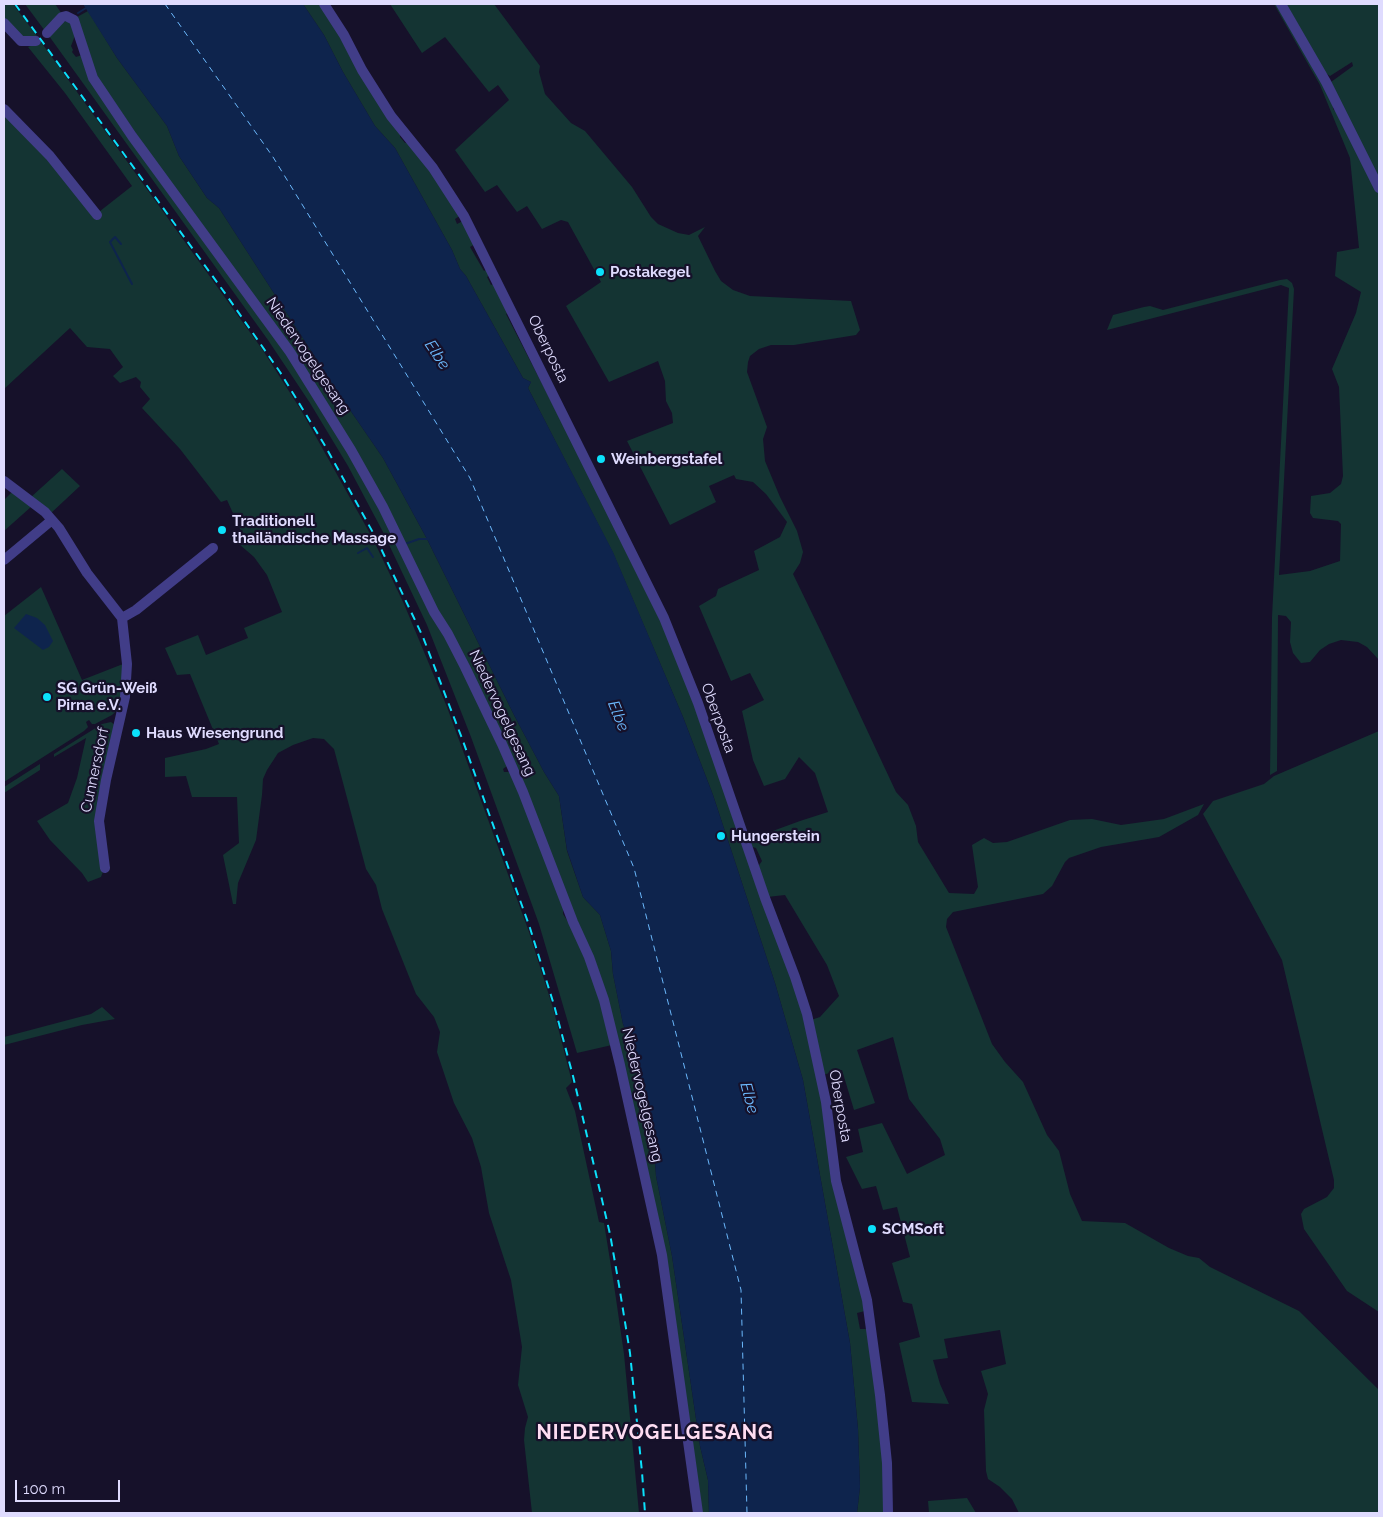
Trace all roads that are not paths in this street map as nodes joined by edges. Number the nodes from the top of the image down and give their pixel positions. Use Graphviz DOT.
graph roads {
  1 [pos="324,4"];
  2 [pos="1281,4"];
  3 [pos="4,23"];
  4 [pos="47,33"];
  5 [pos="36,41"];
  6 [pos="4,109"];
  7 [pos="1379,188"];
  8 [pos="97,215"];
  9 [pos="4,481"];
  10 [pos="52,520"];
  11 [pos="213,548"];
  12 [pos="4,560"];
  13 [pos="122,618"];
  14 [pos="105,868"];
  15 [pos="698,1513"];
  16 [pos="888,1513"];
  1 -- 16 [label="street, Oberposta"];
  2 -- 7 [label="street"];
  3 -- 5 [label="street"];
  4 -- 15 [label="street, Niedervogelgesang"];
  6 -- 8 [label="street"];
  9 -- 10 [label="street"];
  10 -- 12 [label="street"];
  10 -- 13 [label="street"];
  11 -- 13 [label="street"];
  13 -- 14 [label="street, Cunnersdorf"];
}
